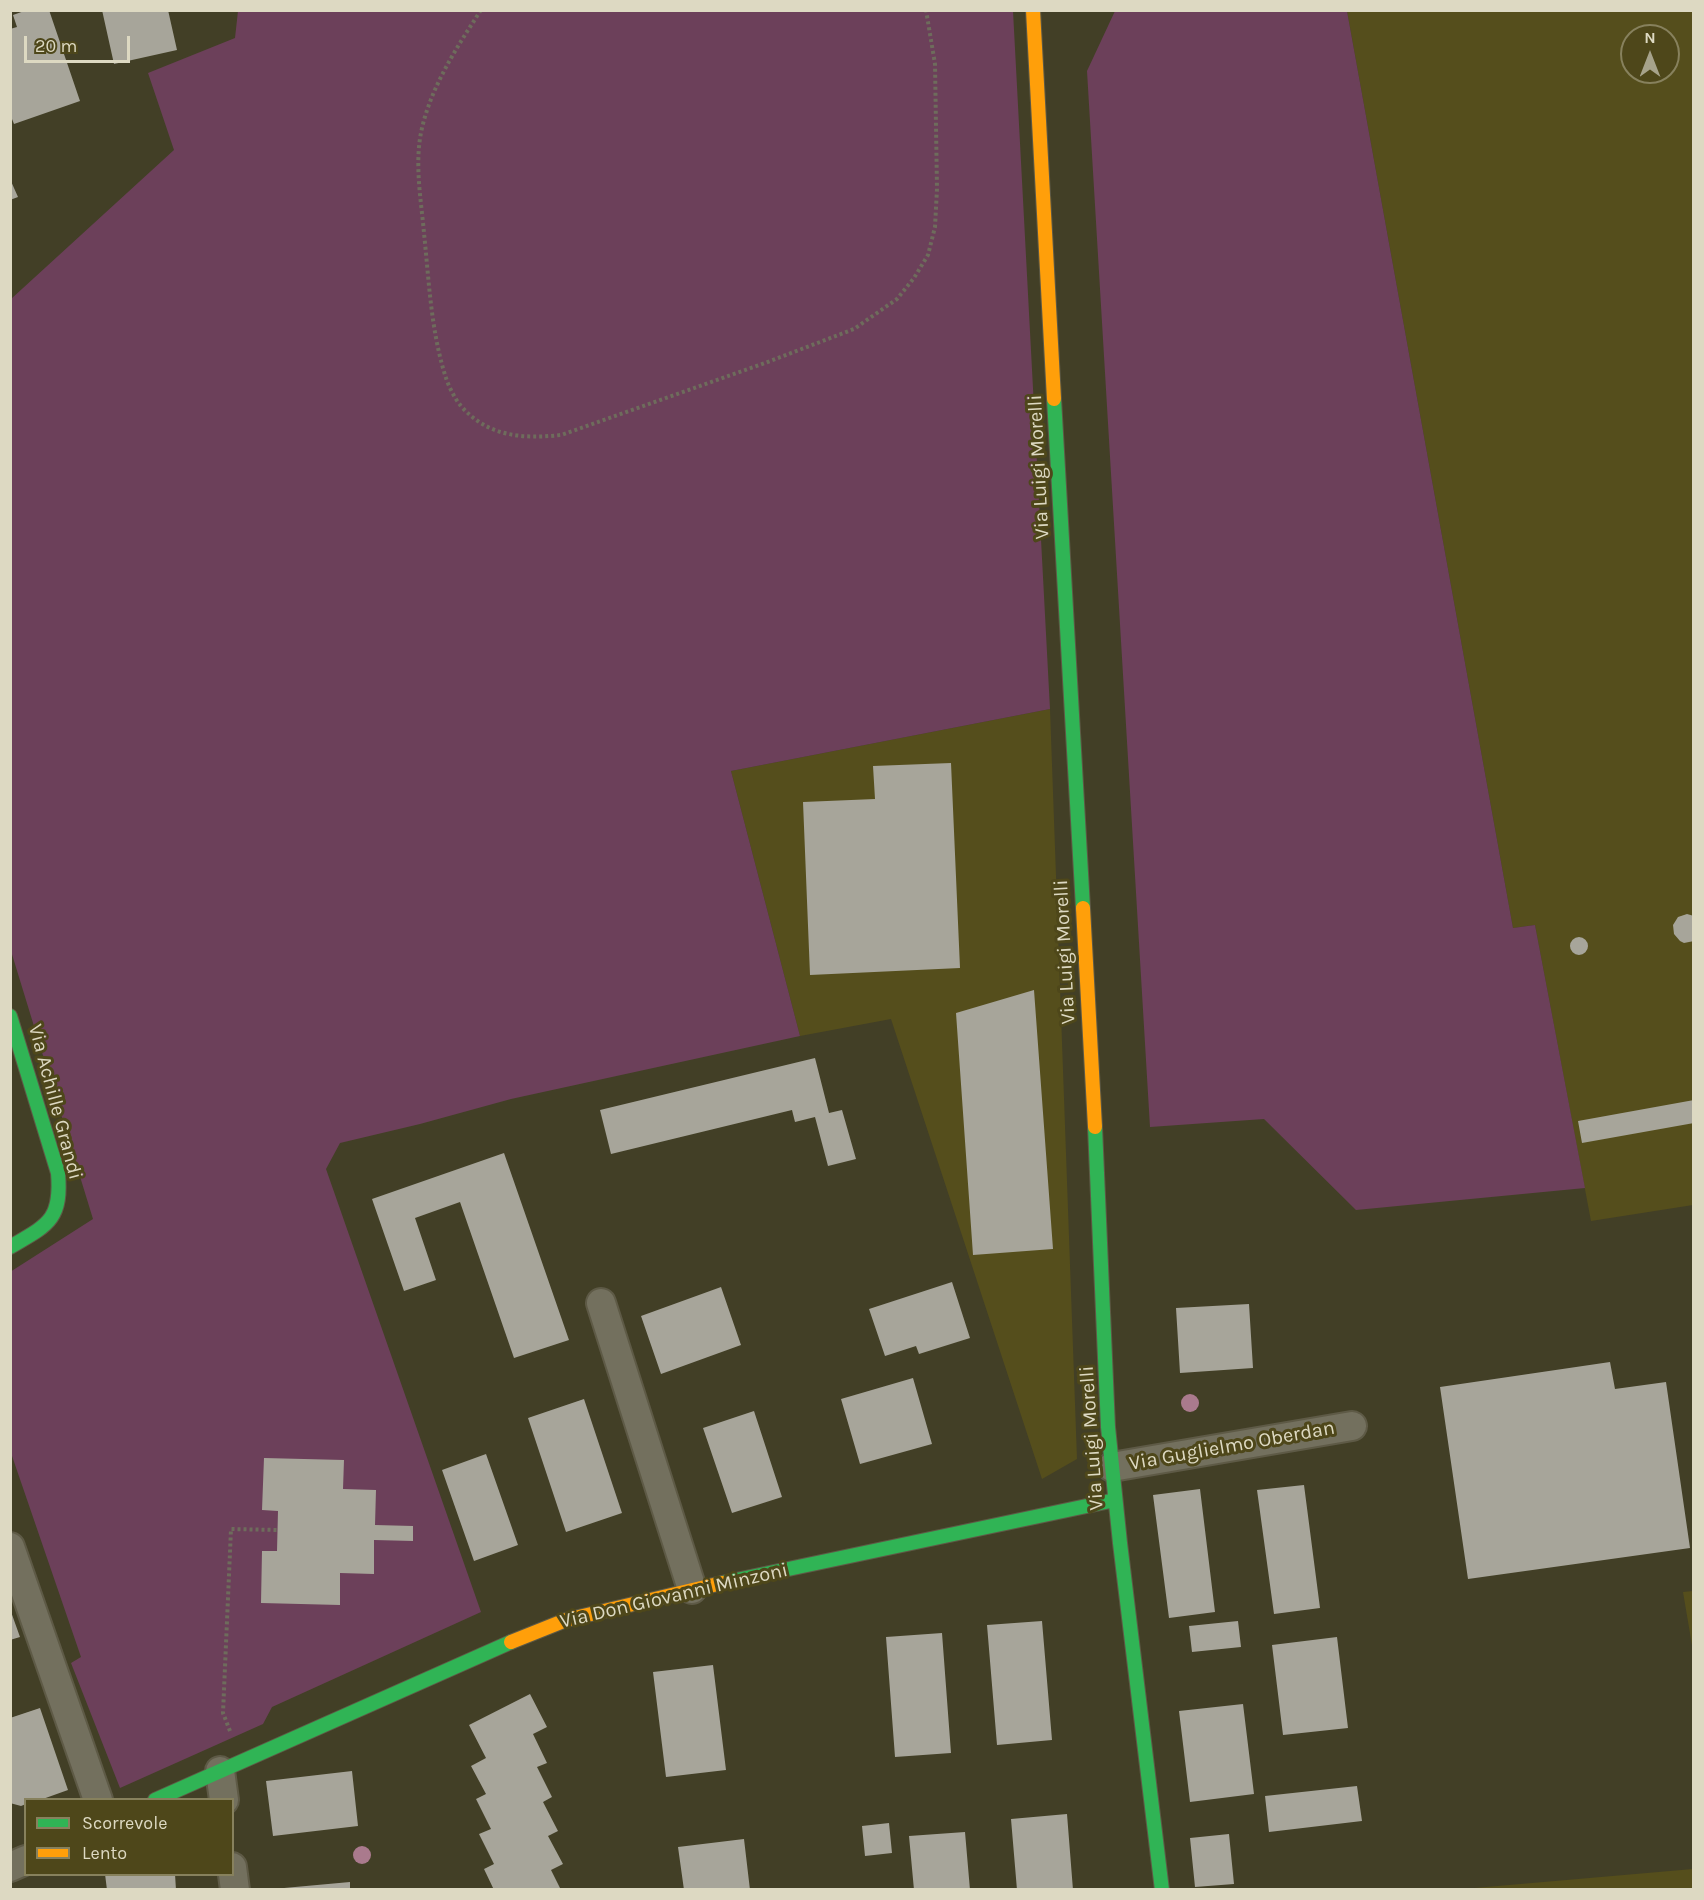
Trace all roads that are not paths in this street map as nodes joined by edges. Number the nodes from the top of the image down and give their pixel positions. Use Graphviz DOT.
graph roads {
  1 [pos="1033,10"];
  2 [pos="10,1017"];
  3 [pos="10,1247"];
  4 [pos="600,1303"];
  5 [pos="1352,1426"];
  6 [pos="1112,1467"];
  7 [pos="1115,1500"];
  8 [pos="10,1547"];
  9 [pos="692,1589"];
  10 [pos="220,1771"];
  11 [pos="97,1798"];
  12 [pos="159,1798"];
  13 [pos="224,1798"];
  14 [pos="24,1861"];
  15 [pos="10,1867"];
  16 [pos="1162,1890"];
  1 -- 6 [label="street, Via Luigi Morelli"];
  2 -- 3 [label="street, Via Achille Grandi"];
  4 -- 9 [label="street"];
  5 -- 6 [label="street, Via Guglielmo Oberdan"];
  6 -- 7 [label="street, Via Luigi Morelli"];
  7 -- 9 [label="street, Via Don Giovanni Minzoni"];
  7 -- 16 [label="street, Via Luigi Morelli"];
  8 -- 11 [label="street"];
  9 -- 10 [label="street, Via Don Giovanni Minzoni"];
  10 -- 12 [label="street, Via Don Giovanni Minzoni"];
  10 -- 13 [label="street"];
  14 -- 15 [label="street"];
}
